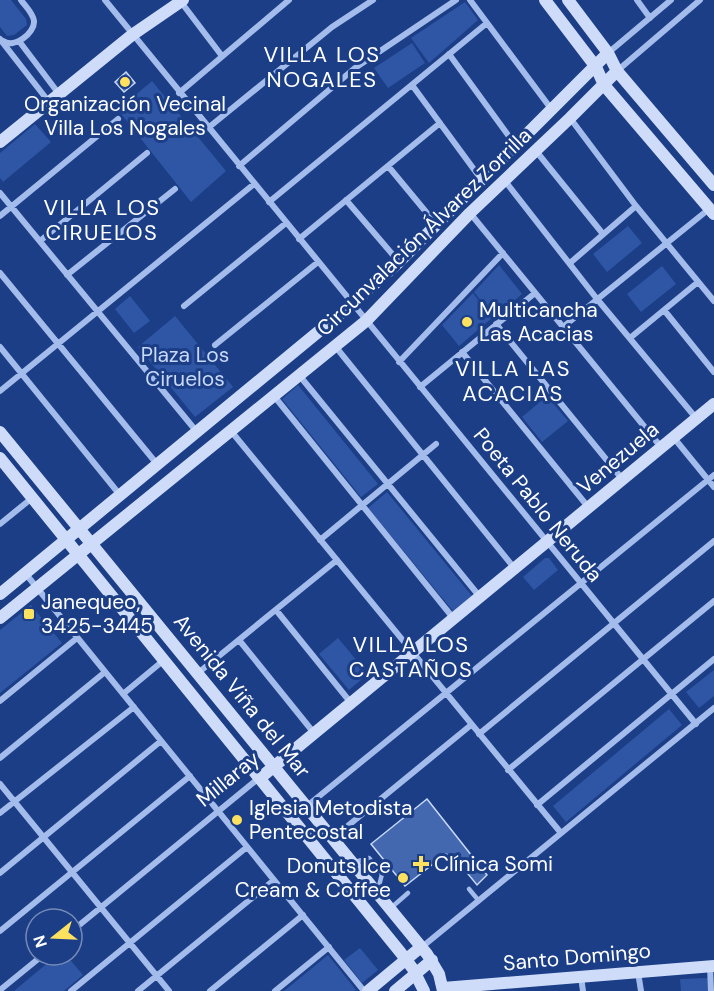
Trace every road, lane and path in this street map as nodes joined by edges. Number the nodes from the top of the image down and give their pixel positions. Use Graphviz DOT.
graph roads {
  1 [pos="21,0"];
  2 [pos="105,0"];
  3 [pos="289,0"];
  4 [pos="373,0"];
  5 [pos="456,0"];
  6 [pos="470,0"];
  7 [pos="545,0"];
  8 [pos="568,0"];
  9 [pos="637,0"];
  10 [pos="672,0"];
  11 [pos="700,0"];
  12 [pos="182,1"];
  13 [pos="650,18"];
  14 [pos="487,23"];
  15 [pos="132,35"];
  16 [pos="0,39"];
  17 [pos="19,41"];
  18 [pos="449,54"];
  19 [pos="608,54"];
  20 [pos="222,56"];
  21 [pos="596,67"];
  22 [pos="617,71"];
  23 [pos="412,84"];
  24 [pos="604,85"];
  25 [pos="179,93"];
  26 [pos="54,98"];
  27 [pos="552,111"];
  28 [pos="570,118"];
  29 [pos="118,119"];
  30 [pos="440,123"];
  31 [pos="208,128"];
  32 [pos="0,142"];
  33 [pos="516,146"];
  34 [pos="536,150"];
  35 [pos="147,153"];
  36 [pos="239,166"];
  37 [pos="388,166"];
  38 [pos="481,179"];
  39 [pos="504,180"];
  40 [pos="254,184"];
  41 [pos="714,185"];
  42 [pos="175,189"];
  43 [pos="0,192"];
  44 [pos="346,200"];
  45 [pos="268,202"];
  46 [pos="11,206"];
  47 [pos="636,206"];
  48 [pos="712,211"];
  49 [pos="470,213"];
  50 [pos="0,216"];
  51 [pos="286,223"];
  52 [pos="436,224"];
  53 [pos="603,234"];
  54 [pos="299,239"];
  55 [pos="40,241"];
  56 [pos="666,243"];
  57 [pos="503,254"];
  58 [pos="318,262"];
  59 [pos="399,262"];
  60 [pos="570,263"];
  61 [pos="0,273"];
  62 [pos="68,275"];
  63 [pos="698,282"];
  64 [pos="535,292"];
  65 [pos="597,299"];
  66 [pos="714,301"];
  67 [pos="352,304"];
  68 [pos="184,306"];
  69 [pos="664,310"];
  70 [pos="98,312"];
  71 [pos="366,321"];
  72 [pos="496,324"];
  73 [pos="563,327"];
  74 [pos="630,338"];
  75 [pos="58,344"];
  76 [pos="216,345"];
  77 [pos="334,346"];
  78 [pos="0,347"];
  79 [pos="462,352"];
  80 [pos="399,362"];
  81 [pos="714,372"];
  82 [pos="22,374"];
  83 [pos="299,375"];
  84 [pos="420,387"];
  85 [pos="0,392"];
  86 [pos="274,396"];
  87 [pos="714,404"];
  88 [pos="696,419"];
  89 [pos="231,431"];
  90 [pos="0,432"];
  91 [pos="196,432"];
  92 [pos="674,438"];
  93 [pos="436,444"];
  94 [pos="662,448"];
  95 [pos="423,455"];
  96 [pos="0,458"];
  97 [pos="158,464"];
  98 [pos="711,477"];
  99 [pos="623,480"];
  100 [pos="388,484"];
  101 [pos="714,487"];
  102 [pos="120,496"];
  103 [pos="32,498"];
  104 [pos="362,505"];
  105 [pos="589,508"];
  106 [pos="0,524"];
  107 [pos="80,529"];
  108 [pos="66,540"];
  109 [pos="320,540"];
  110 [pos="714,541"];
  111 [pos="548,542"];
  112 [pos="92,544"];
  113 [pos="79,555"];
  114 [pos="337,560"];
  115 [pos="515,569"];
  116 [pos="25,573"];
  117 [pos="582,584"];
  118 [pos="38,589"];
  119 [pos="0,594"];
  120 [pos="480,598"];
  121 [pos="714,601"];
  122 [pos="276,610"];
  123 [pos="0,618"];
  124 [pos="454,619"];
  125 [pos="614,623"];
  126 [pos="77,638"];
  127 [pos="239,640"];
  128 [pos="412,653"];
  129 [pos="643,659"];
  130 [pos="714,659"];
  131 [pos="164,660"];
  132 [pos="105,672"];
  133 [pos="198,674"];
  134 [pos="123,694"];
  135 [pos="447,694"];
  136 [pos="672,694"];
  137 [pos="0,701"];
  138 [pos="351,703"];
  139 [pos="134,707"];
  140 [pos="714,708"];
  141 [pos="696,724"];
  142 [pos="471,725"];
  143 [pos="314,733"];
  144 [pos="478,734"];
  145 [pos="161,741"];
  146 [pos="0,758"];
  147 [pos="274,766"];
  148 [pos="508,770"];
  149 [pos="189,776"];
  150 [pos="260,778"];
  151 [pos="0,784"];
  152 [pos="14,801"];
  153 [pos="537,805"];
  154 [pos="307,806"];
  155 [pos="219,812"];
  156 [pos="0,813"];
  157 [pos="561,833"];
  158 [pos="44,837"];
  159 [pos="333,838"];
  160 [pos="247,847"];
  161 [pos="72,872"];
  162 [pos="0,873"];
  163 [pos="274,880"];
  164 [pos="469,889"];
  165 [pos="408,893"];
  166 [pos="479,901"];
  167 [pos="101,908"];
  168 [pos="389,908"];
  169 [pos="303,915"];
  170 [pos="84,921"];
  171 [pos="0,931"];
  172 [pos="130,943"];
  173 [pos="328,947"];
  174 [pos="421,947"];
  175 [pos="407,959"];
  176 [pos="432,960"];
  177 [pos="712,966"];
  178 [pos="28,967"];
  179 [pos="638,972"];
  180 [pos="416,974"];
  181 [pos="156,976"];
  182 [pos="581,977"];
  183 [pos="443,989"];
  184 [pos="0,990"];
  185 [pos="71,991"];
  186 [pos="138,991"];
  187 [pos="169,991"];
  188 [pos="210,991"];
  189 [pos="275,991"];
  190 [pos="366,991"];
  191 [pos="395,991"];
  192 [pos="424,991"];
  193 [pos="583,991"];
  194 [pos="641,991"];
  195 [pos="711,991"];
  1 -- 17 [label="street"];
  2 -- 15 [label="street, Poeta Pablo Neruda"];
  3 -- 20 [label="street"];
  4 -- 31 [label="street"];
  5 -- 36 [label="street"];
  6 -- 14 [label="street"];
  7 -- 21 [label="main road"];
  8 -- 19 [label="main road"];
  9 -- 13 [label="street"];
  10 -- 13 [label="street, Circunvalación Álvarez Zorrilla"];
  11 -- 22 [label="street, Circunvalación Álvarez Zorrilla"];
  12 -- 15 [label="main road"];
  12 -- 20 [label="street"];
  13 -- 19 [label="street, Circunvalación Álvarez Zorrilla"];
  14 -- 18 [label="street"];
  14 -- 27 [label="street"];
  15 -- 25 [label="street, Poeta Pablo Neruda"];
  15 -- 26 [label="main road"];
  16 -- 17 [label="street"];
  16 -- 26 [label="street"];
  17 -- 26 [label="street"];
  18 -- 23 [label="street"];
  18 -- 33 [label="street"];
  19 -- 21 [label="main road, Circunvalación Álvarez Zorrilla"];
  19 -- 22 [label="main road"];
  20 -- 25 [label="street"];
  21 -- 24 [label="main road"];
  21 -- 27 [label="main road, Circunvalación Álvarez Zorrilla"];
  22 -- 24 [label="main road, Circunvalación Álvarez Zorrilla"];
  22 -- 41 [label="main road"];
  23 -- 30 [label="street"];
  23 -- 45 [label="street"];
  24 -- 28 [label="main road, Circunvalación Álvarez Zorrilla"];
  24 -- 48 [label="main road"];
  25 -- 31 [label="street, Poeta Pablo Neruda"];
  26 -- 32 [label="main road"];
  27 -- 33 [label="main road, Circunvalación Álvarez Zorrilla"];
  28 -- 34 [label="main road, Circunvalación Álvarez Zorrilla"];
  28 -- 47 [label="street"];
  29 -- 46 [label="street"];
  30 -- 37 [label="street"];
  30 -- 38 [label="street"];
  31 -- 36 [label="street, Poeta Pablo Neruda"];
  33 -- 38 [label="main road, Circunvalación Álvarez Zorrilla"];
  34 -- 39 [label="main road, Circunvalación Álvarez Zorrilla"];
  34 -- 53 [label="street"];
  35 -- 55 [label="street"];
  36 -- 40 [label="street, Poeta Pablo Neruda"];
  37 -- 44 [label="street"];
  37 -- 52 [label="street"];
  38 -- 52 [label="main road, Circunvalación Álvarez Zorrilla"];
  39 -- 49 [label="main road, Circunvalación Álvarez Zorrilla"];
  39 -- 60 [label="street"];
  40 -- 45 [label="street, Poeta Pablo Neruda"];
  40 -- 70 [label="street"];
  42 -- 62 [label="street"];
  43 -- 46 [label="street"];
  44 -- 54 [label="street"];
  44 -- 59 [label="street"];
  45 -- 51 [label="street, Poeta Pablo Neruda"];
  46 -- 50 [label="street"];
  46 -- 55 [label="street"];
  47 -- 53 [label="street"];
  47 -- 56 [label="street"];
  48 -- 56 [label="street"];
  49 -- 57 [label="street"];
  49 -- 71 [label="main road, Circunvalación Álvarez Zorrilla"];
  51 -- 54 [label="street, Poeta Pablo Neruda"];
  51 -- 68 [label="street"];
  52 -- 59 [label="main road, Circunvalación Álvarez Zorrilla"];
  53 -- 60 [label="street"];
  54 -- 58 [label="street, Poeta Pablo Neruda"];
  55 -- 62 [label="street"];
  56 -- 63 [label="street"];
  56 -- 65 [label="street"];
  57 -- 64 [label="street"];
  57 -- 80 [label="street"];
  58 -- 67 [label="street, Poeta Pablo Neruda"];
  58 -- 76 [label="street"];
  59 -- 67 [label="main road, Circunvalación Álvarez Zorrilla"];
  60 -- 65 [label="street"];
  61 -- 75 [label="street"];
  62 -- 70 [label="street"];
  63 -- 66 [label="street"];
  63 -- 69 [label="street"];
  64 -- 72 [label="street"];
  64 -- 73 [label="street"];
  65 -- 73 [label="street"];
  65 -- 74 [label="street"];
  67 -- 71 [label="street, Poeta Pablo Neruda"];
  67 -- 91 [label="main road, Circunvalación Álvarez Zorrilla"];
  69 -- 74 [label="street"];
  69 -- 81 [label="street"];
  70 -- 75 [label="street"];
  70 -- 91 [label="street"];
  71 -- 77 [label="main road, Circunvalación Álvarez Zorrilla"];
  71 -- 80 [label="street, Poeta Pablo Neruda"];
  72 -- 79 [label="street"];
  72 -- 99 [label="street"];
  73 -- 94 [label="street"];
  74 -- 88 [label="street"];
  75 -- 82 [label="street"];
  75 -- 97 [label="street"];
  77 -- 83 [label="main road, Circunvalación Álvarez Zorrilla"];
  77 -- 95 [label="street"];
  78 -- 82 [label="street"];
  79 -- 84 [label="street"];
  79 -- 105 [label="street"];
  80 -- 84 [label="street, Poeta Pablo Neruda"];
  82 -- 85 [label="street"];
  82 -- 102 [label="street"];
  83 -- 86 [label="main road, Circunvalación Álvarez Zorrilla"];
  83 -- 100 [label="street"];
  84 -- 111 [label="street, Poeta Pablo Neruda"];
  86 -- 89 [label="main road, Circunvalación Álvarez Zorrilla"];
  86 -- 104 [label="street"];
  87 -- 88 [label="main road, Venezuela"];
  88 -- 92 [label="main road, Venezuela"];
  89 -- 109 [label="street"];
  89 -- 112 [label="main road, Circunvalación Álvarez Zorrilla"];
  90 -- 107 [label="main road, Avenida Viña del Mar"];
  91 -- 97 [label="main road, Circunvalación Álvarez Zorrilla"];
  92 -- 94 [label="main road, Venezuela"];
  92 -- 98 [label="street"];
  93 -- 95 [label="street"];
  94 -- 99 [label="main road, Venezuela"];
  95 -- 100 [label="street"];
  95 -- 115 [label="street"];
  96 -- 103 [label="main road, Avenida Viña del Mar"];
  97 -- 102 [label="main road, Circunvalación Álvarez Zorrilla"];
  98 -- 101 [label="street"];
  98 -- 117 [label="street"];
  99 -- 105 [label="main road, Venezuela"];
  100 -- 104 [label="street"];
  100 -- 120 [label="street"];
  102 -- 107 [label="main road, Circunvalación Álvarez Zorrilla"];
  103 -- 106 [label="street"];
  103 -- 108 [label="main road, Avenida Viña del Mar"];
  104 -- 109 [label="street"];
  104 -- 124 [label="street"];
  105 -- 111 [label="main road, Venezuela"];
  107 -- 108 [label="main road, Circunvalación Álvarez Zorrilla"];
  107 -- 112 [label="main road, Avenida Viña del Mar"];
  108 -- 113 [label="main road, Avenida Viña del Mar"];
  108 -- 116 [label="main road, Circunvalación Álvarez Zorrilla"];
  109 -- 114 [label="street"];
  110 -- 125 [label="street"];
  111 -- 115 [label="main road, Millaray"];
  111 -- 117 [label="street, Poeta Pablo Neruda"];
  112 -- 113 [label="main road, Circunvalación Álvarez Zorrilla"];
  112 -- 133 [label="main road, Avenida Viña del Mar"];
  113 -- 118 [label="main road, Circunvalación Álvarez Zorrilla"];
  113 -- 131 [label="main road, Avenida Viña del Mar"];
  114 -- 122 [label="street"];
  114 -- 128 [label="street"];
  115 -- 120 [label="main road, Millaray"];
  116 -- 118 [label="street"];
  116 -- 119 [label="main road, Circunvalación Álvarez Zorrilla"];
  117 -- 125 [label="street, Poeta Pablo Neruda"];
  117 -- 135 [label="street"];
  118 -- 123 [label="main road, Circunvalación Álvarez Zorrilla"];
  118 -- 126 [label="street"];
  120 -- 124 [label="main road, Millaray"];
  121 -- 129 [label="street"];
  122 -- 127 [label="street"];
  122 -- 138 [label="street"];
  124 -- 128 [label="main road, Millaray"];
  125 -- 129 [label="street, Poeta Pablo Neruda"];
  125 -- 144 [label="street"];
  126 -- 132 [label="street"];
  126 -- 137 [label="street"];
  127 -- 133 [label="street"];
  127 -- 143 [label="street"];
  128 -- 135 [label="street"];
  128 -- 138 [label="main road, Millaray"];
  129 -- 136 [label="street, Poeta Pablo Neruda"];
  129 -- 148 [label="street"];
  130 -- 136 [label="street"];
  131 -- 134 [label="street"];
  131 -- 150 [label="main road, Avenida Viña del Mar"];
  132 -- 134 [label="street"];
  132 -- 146 [label="street"];
  133 -- 147 [label="main road, Avenida Viña del Mar"];
  134 -- 139 [label="street"];
  135 -- 142 [label="street"];
  135 -- 154 [label="street"];
  136 -- 141 [label="street, Poeta Pablo Neruda"];
  136 -- 153 [label="street"];
  138 -- 143 [label="main road, Millaray"];
  139 -- 145 [label="street"];
  139 -- 152 [label="street"];
  140 -- 141 [label="street"];
  141 -- 157 [label="street"];
  142 -- 144 [label="street"];
  142 -- 159 [label="street"];
  143 -- 147 [label="main road, Millaray"];
  144 -- 148 [label="street"];
  145 -- 149 [label="street"];
  145 -- 158 [label="street"];
  147 -- 150 [label="main road, Millaray"];
  147 -- 154 [label="main road, Avenida Viña del Mar"];
  148 -- 153 [label="street"];
  149 -- 155 [label="street"];
  149 -- 161 [label="street"];
  150 -- 155 [label="street, Millaray"];
  150 -- 175 [label="main road, Avenida Viña del Mar"];
  151 -- 152 [label="street"];
  152 -- 156 [label="street"];
  152 -- 158 [label="street"];
  153 -- 157 [label="street"];
  154 -- 159 [label="main road, Avenida Viña del Mar"];
  155 -- 160 [label="street"];
  155 -- 167 [label="street, Millaray"];
  157 -- 166 [label="street"];
  158 -- 161 [label="street"];
  158 -- 162 [label="street"];
  159 -- 168 [label="main road, Avenida Viña del Mar"];
  160 -- 163 [label="street"];
  160 -- 172 [label="street"];
  161 -- 167 [label="street"];
  161 -- 171 [label="street"];
  163 -- 169 [label="street"];
  163 -- 181 [label="street"];
  164 -- 166 [label="lane"];
  165 -- 168 [label="lane"];
  166 -- 174 [label="street"];
  167 -- 170 [label="street, Millaray"];
  167 -- 172 [label="street"];
  168 -- 174 [label="main road, Avenida Viña del Mar"];
  169 -- 173 [label="street"];
  169 -- 188 [label="street"];
  172 -- 181 [label="street"];
  172 -- 185 [label="street"];
  173 -- 189 [label="street"];
  173 -- 190 [label="street"];
  174 -- 175 [label="main road"];
  174 -- 176 [label="main road, Avenida Viña del Mar"];
  175 -- 180 [label="main road, Avenida Viña del Mar"];
  175 -- 190 [label="main road"];
  176 -- 180 [label="main road"];
  176 -- 183 [label="main road, Avenida Viña del Mar"];
  177 -- 179 [label="main road, Santo Domingo"];
  177 -- 195 [label="street"];
  178 -- 184 [label="street"];
  179 -- 182 [label="main road, Santo Domingo"];
  179 -- 194 [label="street"];
  180 -- 191 [label="main road"];
  180 -- 192 [label="main road, Avenida Viña del Mar"];
  181 -- 186 [label="street"];
  181 -- 187 [label="street"];
  182 -- 183 [label="main road, Santo Domingo"];
  182 -- 193 [label="street"];
}
